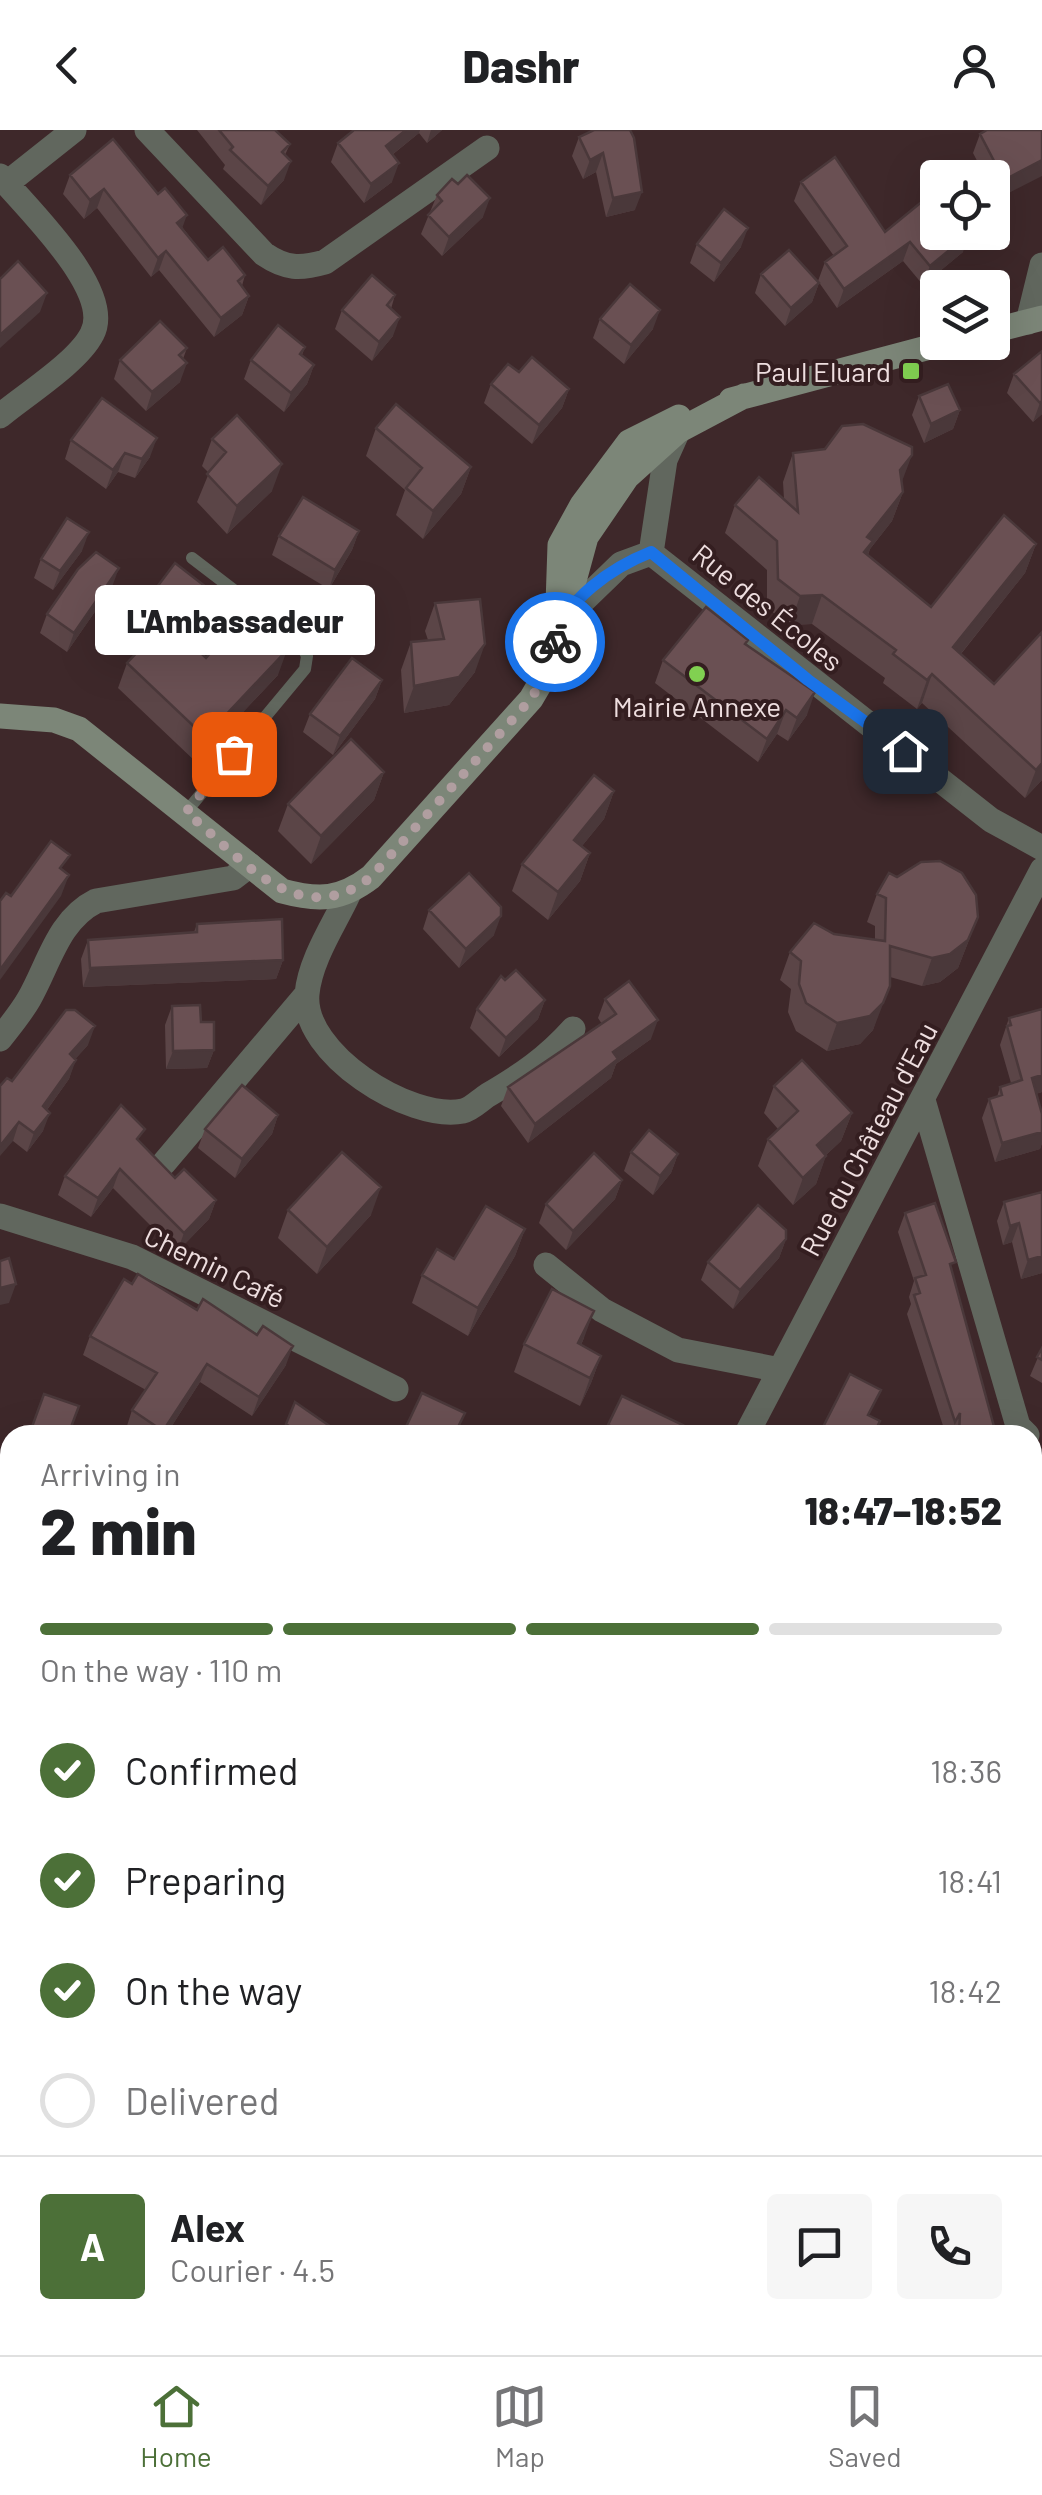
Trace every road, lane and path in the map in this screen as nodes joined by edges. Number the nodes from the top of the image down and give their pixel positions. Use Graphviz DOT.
graph roads {
  1 [pos="74,130"];
  2 [pos="147,130"];
  3 [pos="488,148"];
  4 [pos="3,180"];
  5 [pos="1042,266"];
  6 [pos="1035,320"];
  7 [pos="1010,326"];
  8 [pos="920,350"];
  9 [pos="744,396"];
  10 [pos="0,416"];
  11 [pos="678,431"];
  12 [pos="616,476"];
  13 [pos="660,502"];
  14 [pos="582,504"];
  15 [pos="586,538"];
  16 [pos="651,552"];
  17 [pos="192,558"];
  18 [pos="621,564"];
  19 [pos="558,624"];
  20 [pos="0,716"];
  21 [pos="186,812"];
  22 [pos="1042,848"];
  23 [pos="250,866"];
  24 [pos="1042,870"];
  25 [pos="348,895"];
  26 [pos="306,995"];
  27 [pos="573,1030"];
  28 [pos="0,1038"];
  29 [pos="923,1100"];
  30 [pos="164,1164"];
  31 [pos="0,1216"];
  32 [pos="546,1265"];
  33 [pos="780,1370"];
  34 [pos="396,1388"];
  35 [pos="751,1425"];
  36 [pos="1018,1425"];
  1 -- 4 [label="street"];
  2 -- 3 [label="street"];
  4 -- 10 [label="street"];
  5 -- 6 [label="street"];
  6 -- 7 [label="main road"];
  8 -- 9 [label="main road"];
  9 -- 11 [label="main road"];
  9 -- 12 [label="main road"];
  11 -- 12 [label="main road"];
  11 -- 13 [label="street"];
  12 -- 13 [label="street"];
  12 -- 14 [label="main road"];
  12 -- 15 [label="main road"];
  13 -- 16 [label="street"];
  14 -- 15 [label="street"];
  14 -- 19 [label="main road"];
  15 -- 18 [label="street"];
  15 -- 19 [label="main road"];
  16 -- 18 [label="street"];
  16 -- 22 [label="street, Rue des Écoles"];
  17 -- 21 [label="lane"];
  18 -- 19 [label="street"];
  19 -- 25 [label="main road"];
  20 -- 21 [label="main road"];
  21 -- 23 [label="main road"];
  23 -- 25 [label="main road"];
  23 -- 28 [label="street"];
  24 -- 29 [label="street, Rue du Château d'Eau"];
  25 -- 26 [label="street"];
  26 -- 27 [label="street"];
  26 -- 30 [label="street"];
  29 -- 33 [label="street, Rue du Château d'Eau"];
  29 -- 36 [label="street"];
  31 -- 34 [label="street, Chemin Café"];
  32 -- 33 [label="street"];
  33 -- 35 [label="street, Rue du Château d'Eau"];
}
